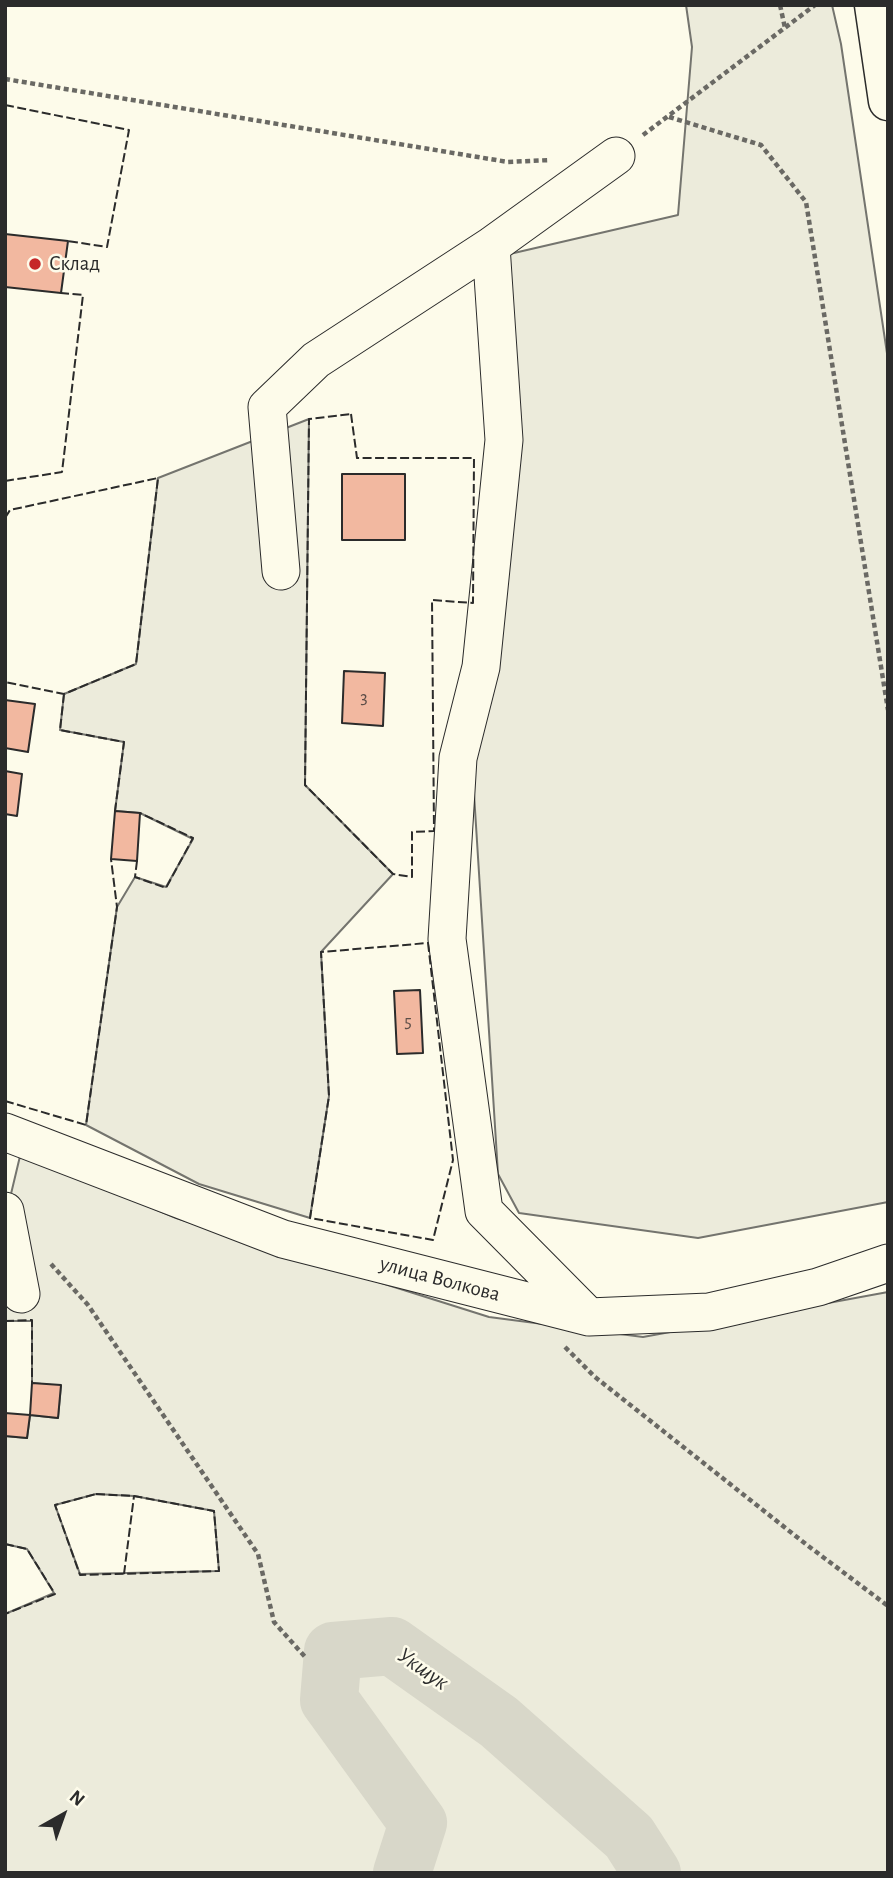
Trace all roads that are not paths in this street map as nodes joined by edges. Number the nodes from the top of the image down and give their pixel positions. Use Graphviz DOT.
graph roads {
  1 [pos="874,5"];
  2 [pos="888,102"];
  3 [pos="616,156"];
  4 [pos="491,246"];
  5 [pos="281,570"];
  6 [pos="10,1140"];
  7 [pos="5,1210"];
  8 [pos="888,1263"];
  9 [pos="21,1294"];
  10 [pos="589,1317"];
  1 -- 2 [label="main road"];
  3 -- 4 [label="street"];
  4 -- 5 [label="street"];
  4 -- 10 [label="street"];
  6 -- 10 [label="street, улица Волкова"];
  7 -- 9 [label="street"];
  8 -- 10 [label="street, улица Волкова"];
}
